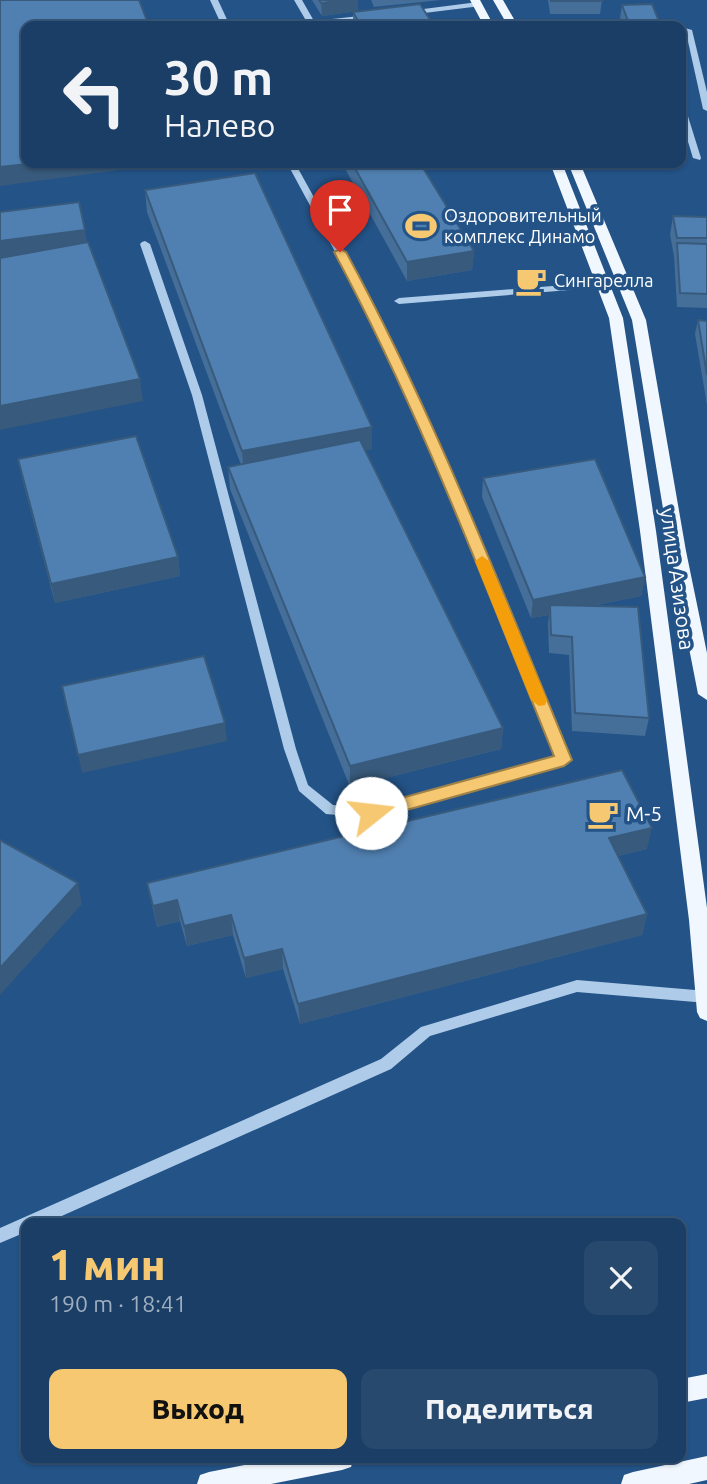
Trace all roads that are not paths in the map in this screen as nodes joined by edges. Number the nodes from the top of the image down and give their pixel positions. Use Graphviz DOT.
graph roads {
  1 [pos="214,0"];
  2 [pos="298,0"];
  3 [pos="498,0"];
  4 [pos="476,2"];
  5 [pos="395,14"];
  6 [pos="381,16"];
  7 [pos="224,21"];
  8 [pos="310,21"];
  9 [pos="338,21"];
  10 [pos="486,21"];
  11 [pos="510,21"];
  12 [pos="688,30"];
  13 [pos="686,110"];
  14 [pos="707,110"];
  15 [pos="686,125"];
  16 [pos="697,158"];
  17 [pos="294,168"];
  18 [pos="557,168"];
  19 [pos="575,168"];
  20 [pos="145,244"];
  21 [pos="604,285"];
  22 [pos="399,301"];
  23 [pos="707,694"];
  24 [pos="706,1002"];
  25 [pos="41,1218"];
  26 [pos="21,1227"];
  27 [pos="0,1236"];
  28 [pos="707,1386"];
  29 [pos="686,1390"];
  30 [pos="316,1463"];
  31 [pos="707,1468"];
  32 [pos="209,1484"];
  33 [pos="634,1484"];
  1 -- 7 [label="street"];
  2 -- 8 [label="street"];
  3 -- 11 [label="main road"];
  4 -- 5 [label="street"];
  4 -- 10 [label="main road"];
  6 -- 9 [label="street"];
  12 -- 14 [label="street"];
  13 -- 14 [label="street"];
  15 -- 16 [label="lane"];
  17 -- 20 [label="street"];
  18 -- 21 [label="main road, улица Азизова"];
  19 -- 23 [label="main road, улица Азизова"];
  21 -- 22 [label="street"];
  21 -- 24 [label="main road, улица Азизова"];
  24 -- 25 [label="street"];
  26 -- 27 [label="street"];
  28 -- 29 [label="main road"];
  30 -- 32 [label="main road"];
  31 -- 33 [label="main road"];
}
